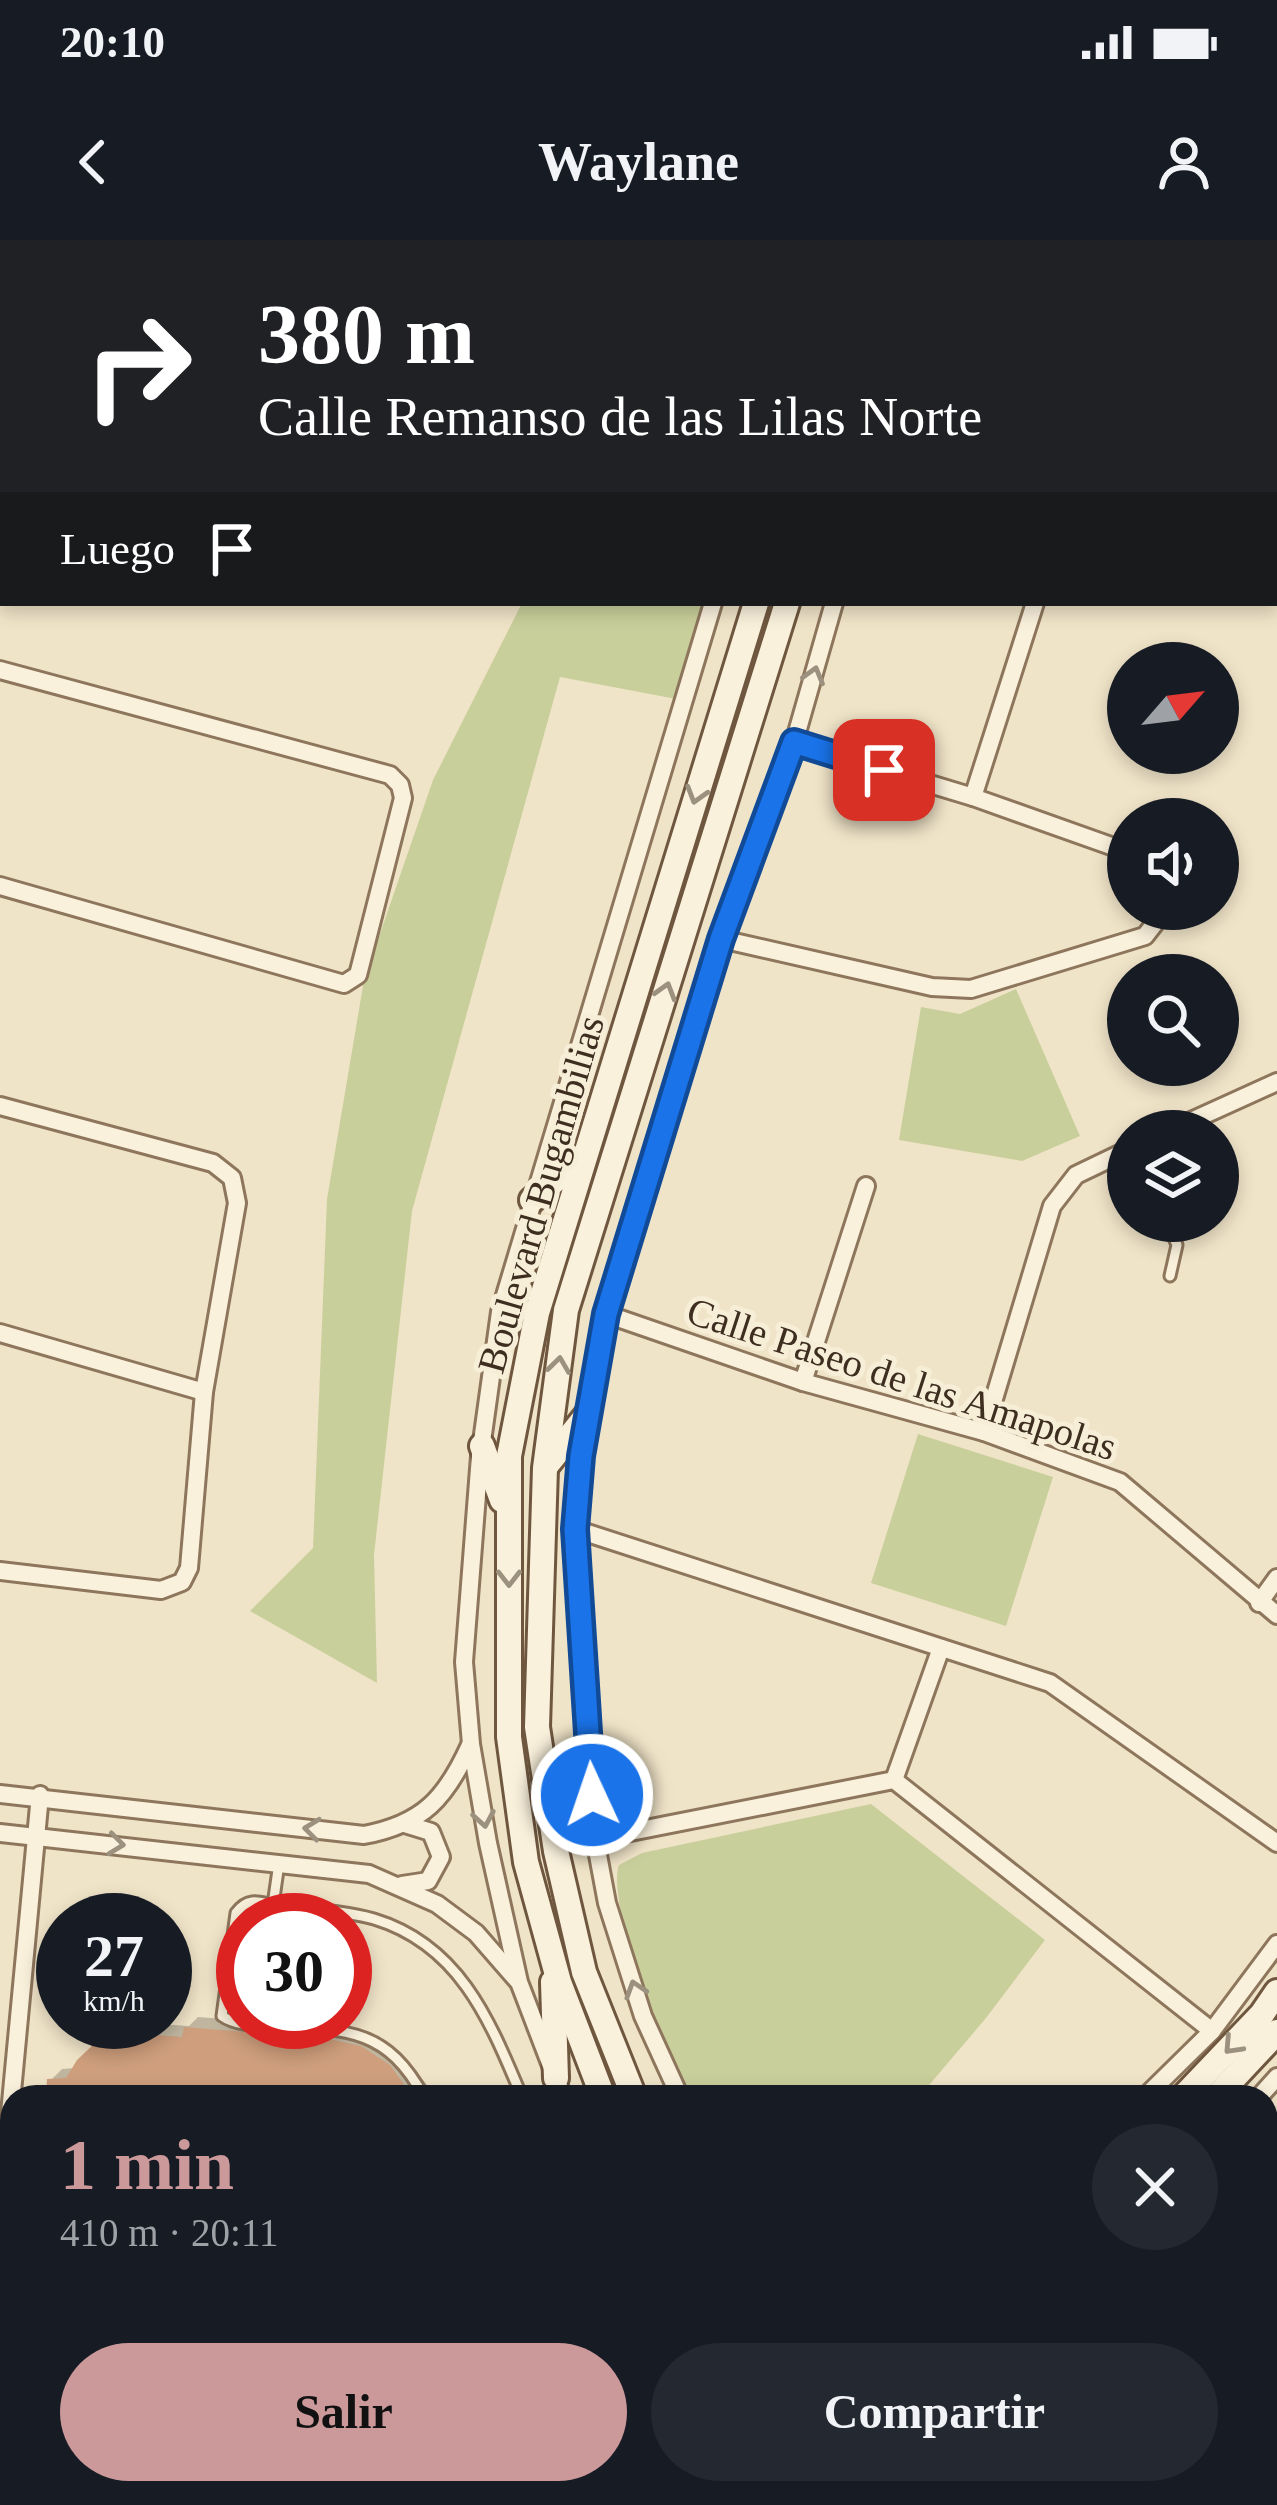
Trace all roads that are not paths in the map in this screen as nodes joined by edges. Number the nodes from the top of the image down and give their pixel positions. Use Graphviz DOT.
graph roads {
  1 [pos="712,606"];
  2 [pos="755,606"];
  3 [pos="786,606"];
  4 [pos="833,606"];
  5 [pos="1034,606"];
  6 [pos="0,670"];
  7 [pos="794,742"];
  8 [pos="973,797"];
  9 [pos="1107,845"];
  10 [pos="0,886"];
  11 [pos="1150,930"];
  12 [pos="721,939"];
  13 [pos="1277,1082"];
  14 [pos="0,1106"];
  15 [pos="1215,1110"];
  16 [pos="583,1156"];
  17 [pos="1107,1160"];
  18 [pos="866,1186"];
  19 [pos="532,1200"];
  20 [pos="1176,1242"];
  21 [pos="1170,1276"];
  22 [pos="606,1314"];
  23 [pos="0,1333"];
  24 [pos="803,1382"];
  25 [pos="204,1392"];
  26 [pos="587,1415"];
  27 [pos="984,1432"];
  28 [pos="482,1446"];
  29 [pos="545,1468"];
  30 [pos="508,1517"];
  31 [pos="575,1529"];
  32 [pos="0,1570"];
  33 [pos="1277,1578"];
  34 [pos="1259,1603"];
  35 [pos="1277,1615"];
  36 [pos="941,1648"];
  37 [pos="471,1744"];
  38 [pos="894,1780"];
  39 [pos="0,1794"];
  40 [pos="40,1796"];
  41 [pos="405,1824"];
  42 [pos="0,1832"];
  43 [pos="37,1834"];
  44 [pos="595,1839"];
  45 [pos="1277,1844"];
  46 [pos="279,1863"];
  47 [pos="401,1885"];
  48 [pos="275,1893"];
  49 [pos="372,1919"];
  50 [pos="1277,1944"];
  51 [pos="552,1956"];
  52 [pos="519,1982"];
  53 [pos="1277,1991"];
  54 [pos="1212,2030"];
  55 [pos="1277,2032"];
  56 [pos="372,2041"];
  57 [pos="13,2085"];
  58 [pos="417,2085"];
  59 [pos="517,2085"];
  60 [pos="559,2085"];
  61 [pos="560,2085"];
  62 [pos="599,2085"];
  63 [pos="629,2085"];
  64 [pos="675,2085"];
  65 [pos="1157,2085"];
  66 [pos="1194,2085"];
  67 [pos="1227,2085"];
  1 -- 19 [label="street, Boulevard Bugambilias"];
  2 -- 16 [label="street, Boulevard Bugambilias, one-way"];
  29 -- 3 [label="street, Boulevard Bugambilias, one-way"];
  7 -- 4 [label="street, one-way"];
  5 -- 8 [label="street"];
  6 -- 10 [label="street"];
  7 -- 8 [label="street"];
  7 -- 12 [label="street"];
  8 -- 9 [label="street"];
  11 -- 12 [label="street"];
  12 -- 22 [label="street"];
  13 -- 15 [label="street"];
  14 -- 25 [label="street"];
  16 -- 19 [label="street"];
  16 -- 30 [label="street, Boulevard Bugambilias"];
  17 -- 27 [label="street"];
  18 -- 24 [label="street"];
  19 -- 28 [label="street, Boulevard Bugambilias"];
  20 -- 21 [label="lane"];
  22 -- 24 [label="street, Calle Paseo de las Amapolas"];
  22 -- 26 [label="street"];
  23 -- 25 [label="street"];
  24 -- 27 [label="street, Calle Paseo de las Amapolas"];
  25 -- 32 [label="street"];
  26 -- 29 [label="street"];
  26 -- 31 [label="street"];
  27 -- 34 [label="street, Calle Paseo de las Amapolas"];
  28 -- 30 [label="street"];
  28 -- 37 [label="street, Boulevard Bugambilias"];
  29 -- 63 [label="street, Boulevard Bugambilias"];
  30 -- 51 [label="street, Boulevard Bugambilias, one-way"];
  31 -- 36 [label="street"];
  31 -- 44 [label="street"];
  33 -- 34 [label="street"];
  34 -- 35 [label="street, Calle Paseo de las Amapolas"];
  36 -- 38 [label="street"];
  36 -- 45 [label="street"];
  37 -- 41 [label="street"];
  37 -- 52 [label="street, Boulevard Bugambilias, one-way"];
  38 -- 44 [label="street"];
  38 -- 54 [label="street"];
  39 -- 40 [label="street"];
  41 -- 40 [label="street, one-way"];
  40 -- 43 [label="street"];
  41 -- 47 [label="street"];
  42 -- 43 [label="street"];
  43 -- 46 [label="street, one-way"];
  43 -- 57 [label="street"];
  64 -- 44 [label="street, one-way"];
  46 -- 47 [label="street"];
  46 -- 48 [label="lane"];
  47 -- 52 [label="street"];
  49 -- 59 [label="lane"];
  50 -- 54 [label="street"];
  51 -- 61 [label="street"];
  51 -- 62 [label="street, Boulevard Bugambilias"];
  52 -- 60 [label="street, Boulevard Bugambilias"];
  53 -- 66 [label="street, one-way"];
  54 -- 65 [label="street"];
  55 -- 67 [label="street"];
  56 -- 58 [label="lane"];
}
